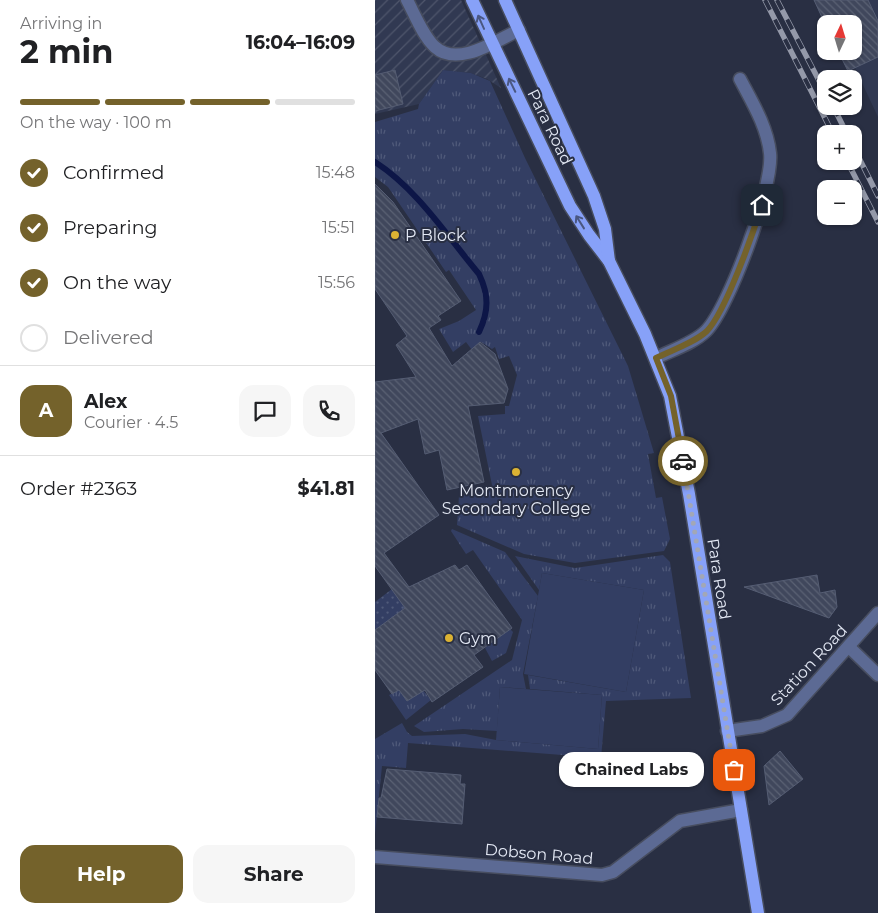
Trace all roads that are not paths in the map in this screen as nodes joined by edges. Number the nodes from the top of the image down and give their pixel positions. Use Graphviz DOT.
graph roads {
  1 [pos="407,0"];
  2 [pos="472,0"];
  3 [pos="505,0"];
  4 [pos="519,30"];
  5 [pos="491,43"];
  6 [pos="740,79"];
  7 [pos="609,262"];
  8 [pos="656,358"];
  9 [pos="878,613"];
  10 [pos="849,647"];
  11 [pos="878,675"];
  12 [pos="727,731"];
  13 [pos="741,810"];
  14 [pos="375,857"];
  15 [pos="758,913"];
  1 -- 5 [label="street"];
  5 -- 2 [label="main road, Para Road, one-way"];
  3 -- 4 [label="main road, Para Road"];
  4 -- 5 [label="street"];
  4 -- 7 [label="main road, Para Road"];
  7 -- 5 [label="main road, Para Road, one-way"];
  6 -- 8 [label="street"];
  7 -- 8 [label="main road, Para Road"];
  8 -- 12 [label="main road, Para Road"];
  9 -- 10 [label="street, Station Road"];
  10 -- 11 [label="street"];
  10 -- 12 [label="street, Station Road"];
  12 -- 13 [label="main road, Para Road"];
  13 -- 14 [label="street, Dobson Road"];
  13 -- 15 [label="main road, Para Road"];
}
